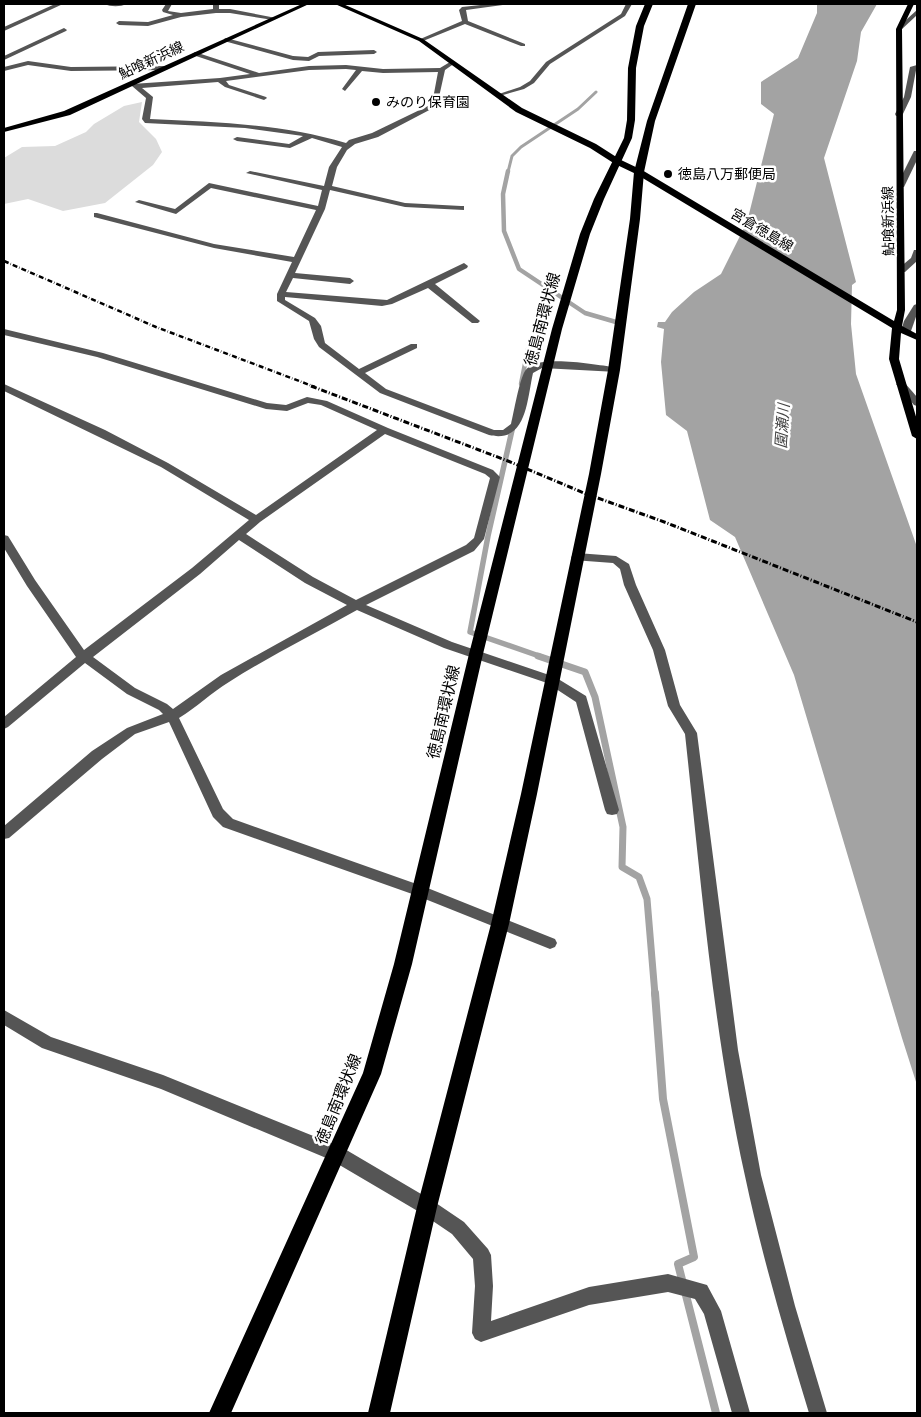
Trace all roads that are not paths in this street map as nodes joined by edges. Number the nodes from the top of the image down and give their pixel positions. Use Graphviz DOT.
graph roads {
  1 [pos="60,4"];
  2 [pos="108,4"];
  3 [pos="122,4"];
  4 [pos="169,4"];
  5 [pos="306,4"];
  6 [pos="338,4"];
  7 [pos="507,4"];
  8 [pos="629,4"];
  9 [pos="649,4"];
  10 [pos="692,4"];
  11 [pos="911,4"];
  12 [pos="216,7"];
  13 [pos="917,12"];
  14 [pos="181,15"];
  15 [pos="273,18"];
  16 [pos="465,22"];
  17 [pos="120,24"];
  18 [pos="899,29"];
  19 [pos="4,30"];
  20 [pos="64,30"];
  21 [pos="226,40"];
  22 [pos="422,40"];
  23 [pos="523,45"];
  24 [pos="374,52"];
  25 [pos="195,54"];
  26 [pos="309,60"];
  27 [pos="452,63"];
  28 [pos="21,64"];
  29 [pos="917,66"];
  30 [pos="166,68"];
  31 [pos="309,68"];
  32 [pos="4,69"];
  33 [pos="360,69"];
  34 [pos="442,70"];
  35 [pos="258,75"];
  36 [pos="220,80"];
  37 [pos="134,85"];
  38 [pos="344,88"];
  39 [pos="498,96"];
  40 [pos="264,98"];
  41 [pos="899,114"];
  42 [pos="4,130"];
  43 [pos="311,134"];
  44 [pos="237,140"];
  45 [pos="347,146"];
  46 [pos="917,153"];
  47 [pos="618,162"];
  48 [pos="640,172"];
  49 [pos="250,173"];
  50 [pos="901,185"];
  51 [pos="327,188"];
  52 [pos="139,202"];
  53 [pos="461,208"];
  54 [pos="321,209"];
  55 [pos="97,215"];
  56 [pos="917,252"];
  57 [pos="298,260"];
  58 [pos="464,266"];
  59 [pos="902,270"];
  60 [pos="291,275"];
  61 [pos="350,281"];
  62 [pos="429,284"];
  63 [pos="281,294"];
  64 [pos="917,307"];
  65 [pos="475,321"];
  66 [pos="897,327"];
  67 [pos="906,331"];
  68 [pos="4,332"];
  69 [pos="917,337"];
  70 [pos="414,346"];
  71 [pos="549,364"];
  72 [pos="614,370"];
  73 [pos="358,373"];
  74 [pos="901,384"];
  75 [pos="4,388"];
  76 [pos="917,404"];
  77 [pos="384,430"];
  78 [pos="917,436"];
  79 [pos="256,520"];
  80 [pos="239,535"];
  81 [pos="4,538"];
  82 [pos="577,557"];
  83 [pos="356,605"];
  84 [pos="476,654"];
  85 [pos="85,656"];
  86 [pos="551,680"];
  87 [pos="172,716"];
  88 [pos="4,724"];
  89 [pos="612,810"];
  90 [pos="4,834"];
  91 [pos="420,891"];
  92 [pos="500,924"];
  93 [pos="550,944"];
  94 [pos="4,1017"];
  95 [pos="336,1154"];
  96 [pos="427,1207"];
  97 [pos="220,1413"];
  98 [pos="379,1413"];
  99 [pos="740,1413"];
  100 [pos="818,1413"];
  1 -- 19 [label="street"];
  2 -- 3 [label="street"];
  4 -- 14 [label="street"];
  5 -- 15 [label="main road, 鮎喰新浜線"];
  6 -- 22 [label="main road"];
  7 -- 16 [label="street"];
  8 -- 39 [label="street"];
  9 -- 47 [label="highway, 徳島南環状線"];
  10 -- 48 [label="highway"];
  11 -- 18 [label="main road, 鮎喰新浜線"];
  12 -- 14 [label="street"];
  12 -- 15 [label="street"];
  13 -- 18 [label="street"];
  14 -- 17 [label="street"];
  15 -- 21 [label="main road, 鮎喰新浜線"];
  16 -- 22 [label="street"];
  16 -- 23 [label="street"];
  18 -- 41 [label="main road, 鮎喰新浜線"];
  20 -- 28 [label="street"];
  21 -- 25 [label="main road, 鮎喰新浜線"];
  21 -- 26 [label="street"];
  22 -- 27 [label="main road"];
  24 -- 26 [label="street"];
  25 -- 30 [label="main road, 鮎喰新浜線"];
  25 -- 35 [label="street"];
  26 -- 31 [label="street"];
  27 -- 34 [label="street"];
  27 -- 39 [label="main road"];
  28 -- 30 [label="street"];
  28 -- 32 [label="street"];
  29 -- 41 [label="street"];
  30 -- 37 [label="main road, 鮎喰新浜線"];
  31 -- 33 [label="street"];
  31 -- 35 [label="street"];
  33 -- 34 [label="street"];
  33 -- 38 [label="street"];
  34 -- 45 [label="street"];
  35 -- 36 [label="street"];
  36 -- 37 [label="street"];
  36 -- 40 [label="street"];
  37 -- 42 [label="main road, 鮎喰新浜線"];
  37 -- 43 [label="street"];
  39 -- 47 [label="main road, 宮倉徳島線"];
  41 -- 50 [label="main road, 鮎喰新浜線"];
  43 -- 44 [label="street"];
  43 -- 45 [label="street"];
  45 -- 51 [label="street"];
  46 -- 50 [label="street"];
  47 -- 48 [label="main road, 宮倉徳島線"];
  47 -- 71 [label="highway, 徳島南環状線"];
  48 -- 66 [label="main road, 宮倉徳島線"];
  48 -- 72 [label="highway"];
  49 -- 51 [label="street"];
  50 -- 59 [label="main road, 鮎喰新浜線"];
  51 -- 53 [label="street"];
  51 -- 54 [label="street"];
  52 -- 54 [label="street"];
  54 -- 57 [label="street"];
  55 -- 57 [label="street"];
  56 -- 59 [label="street"];
  57 -- 60 [label="street"];
  58 -- 62 [label="street"];
  59 -- 66 [label="main road, 鮎喰新浜線"];
  60 -- 61 [label="street"];
  60 -- 63 [label="street"];
  62 -- 63 [label="street"];
  62 -- 65 [label="street"];
  63 -- 73 [label="street"];
  64 -- 67 [label="street"];
  66 -- 67 [label="main road, 宮倉徳島線"];
  66 -- 74 [label="main road, 鮎喰新浜線"];
  67 -- 69 [label="main road, 宮倉徳島線"];
  68 -- 77 [label="street"];
  70 -- 73 [label="street"];
  71 -- 72 [label="street"];
  71 -- 73 [label="street"];
  71 -- 84 [label="highway, 徳島南環状線"];
  72 -- 82 [label="highway"];
  74 -- 76 [label="street"];
  74 -- 78 [label="main road, 鮎喰新浜線"];
  75 -- 79 [label="street"];
  77 -- 79 [label="street"];
  77 -- 83 [label="street"];
  79 -- 80 [label="street"];
  80 -- 83 [label="street"];
  80 -- 85 [label="street"];
  81 -- 85 [label="street"];
  82 -- 86 [label="highway"];
  82 -- 100 [label="street"];
  83 -- 84 [label="street"];
  83 -- 87 [label="street"];
  84 -- 86 [label="street"];
  84 -- 91 [label="highway, 徳島南環状線"];
  85 -- 87 [label="street"];
  85 -- 88 [label="street"];
  86 -- 89 [label="street"];
  86 -- 92 [label="highway"];
  87 -- 90 [label="street"];
  87 -- 91 [label="street"];
  91 -- 92 [label="street"];
  91 -- 95 [label="highway, 徳島南環状線"];
  92 -- 93 [label="street"];
  92 -- 96 [label="highway"];
  94 -- 95 [label="street"];
  95 -- 96 [label="street"];
  95 -- 97 [label="highway, 徳島南環状線"];
  96 -- 98 [label="highway"];
  96 -- 99 [label="street"];
}
